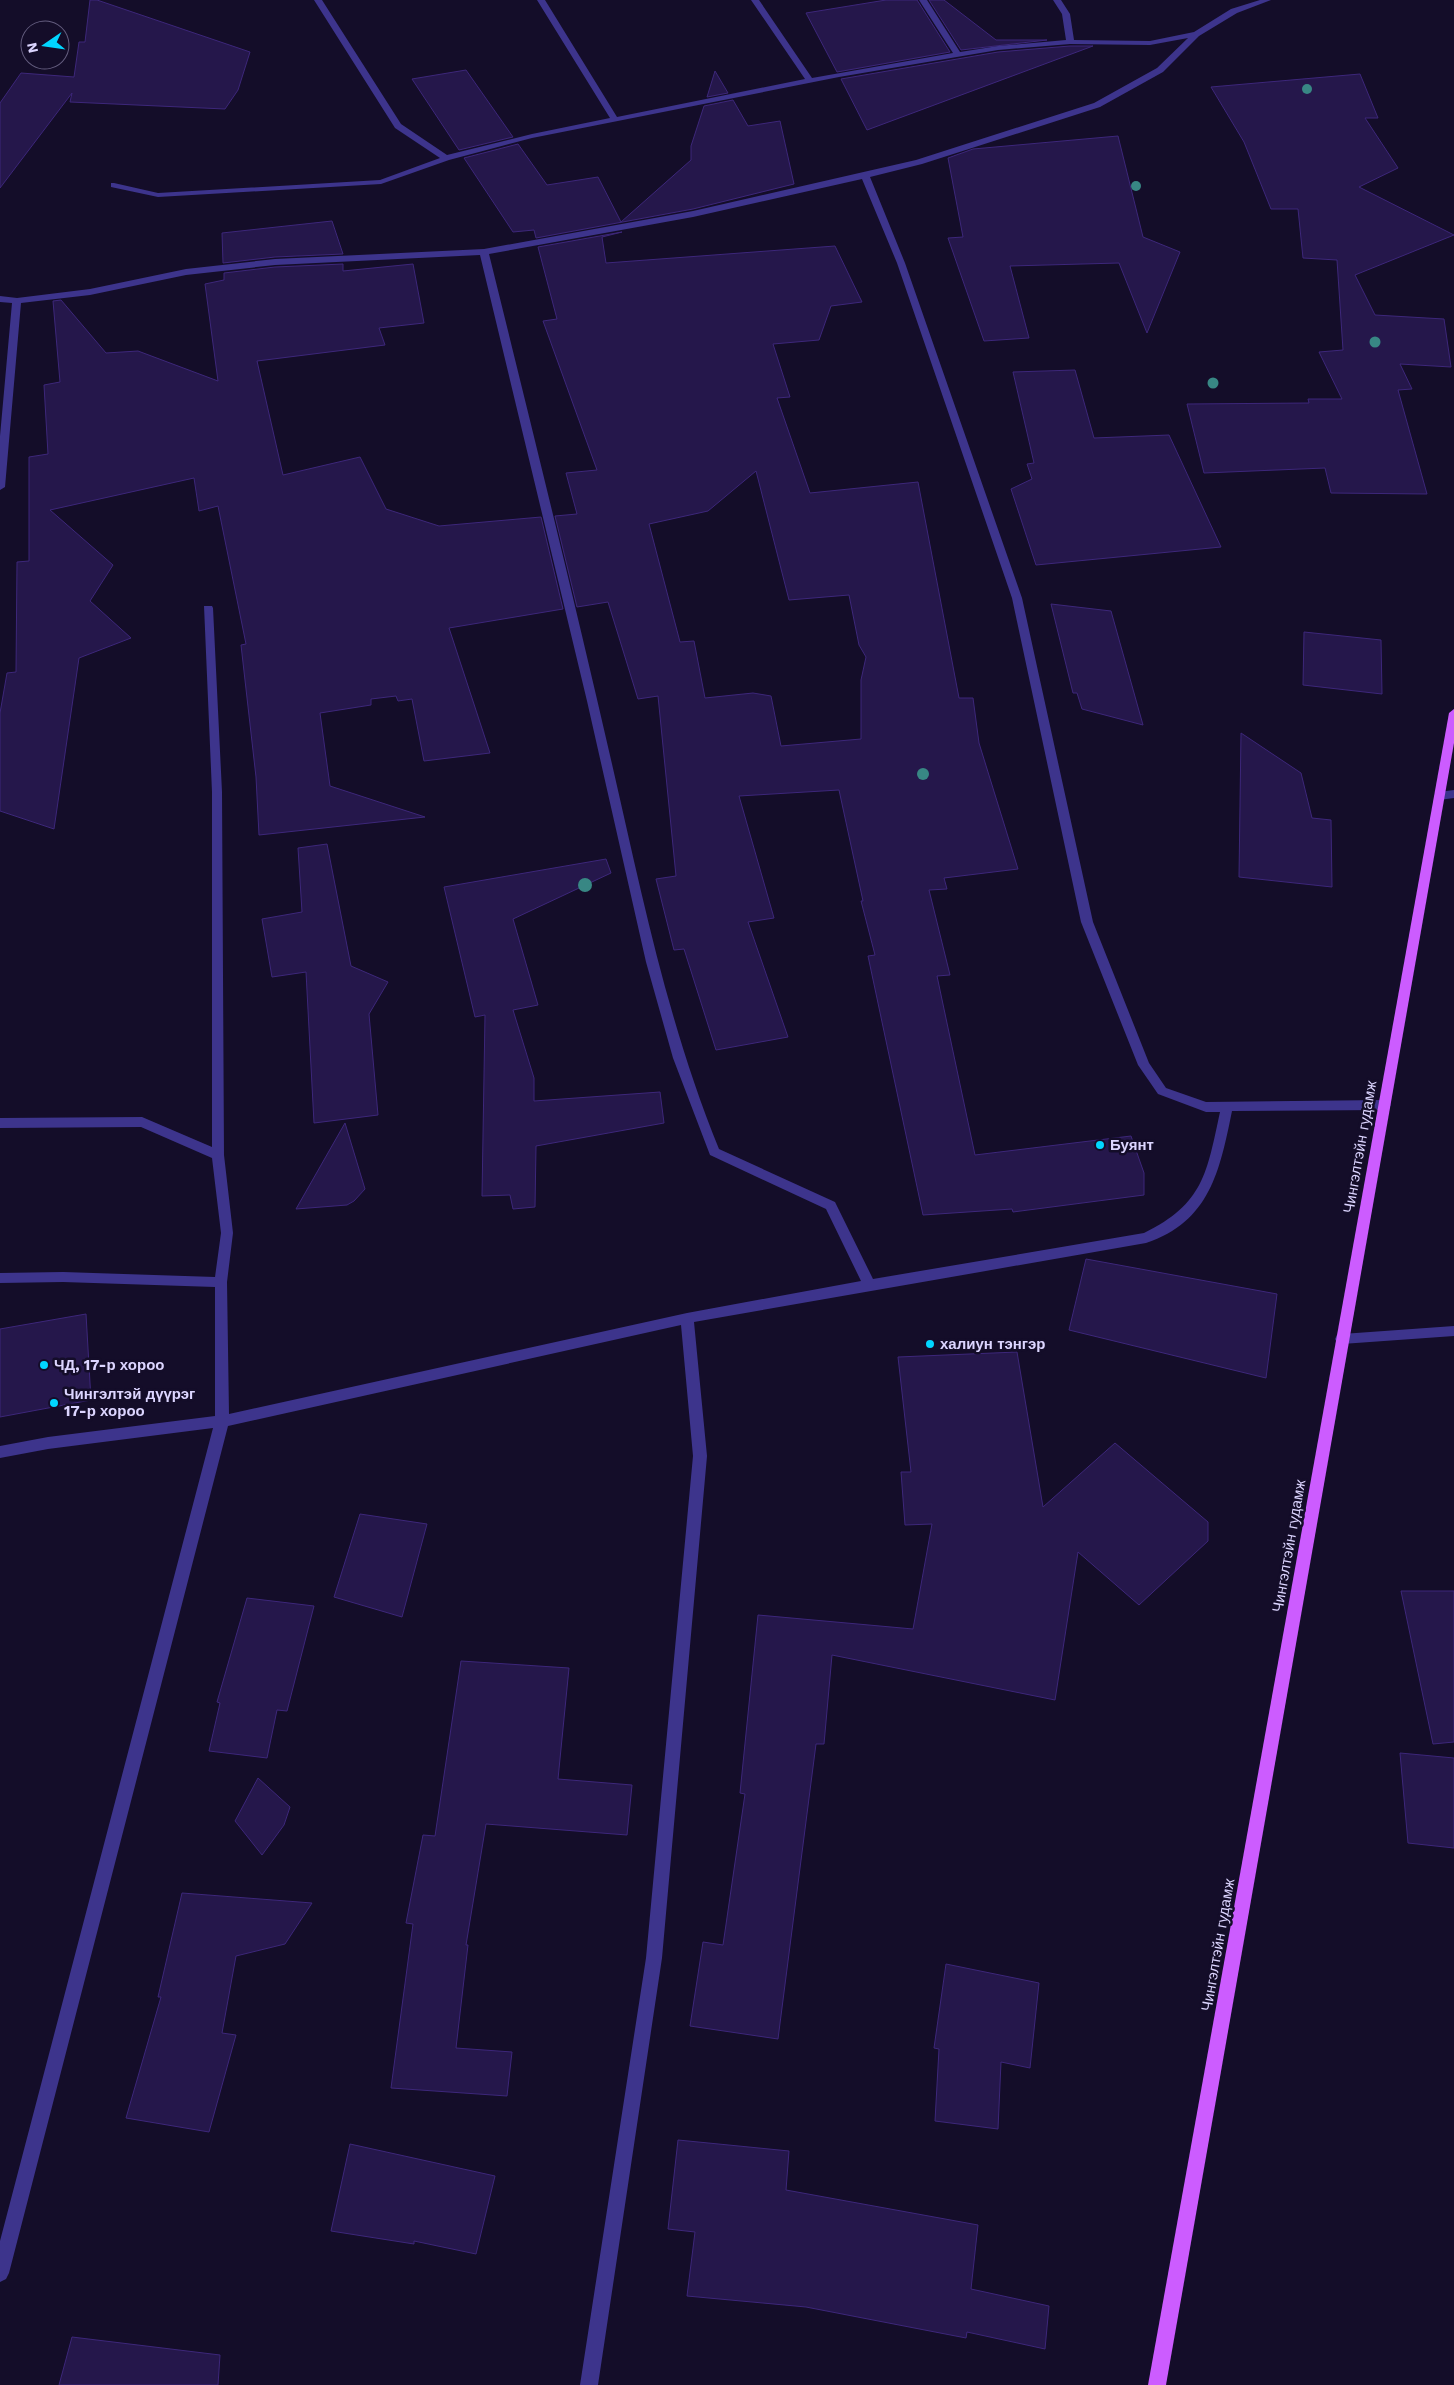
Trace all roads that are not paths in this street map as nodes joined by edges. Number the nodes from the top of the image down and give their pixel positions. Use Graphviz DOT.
graph roads {
  1 [pos="318,0"];
  2 [pos="541,0"];
  3 [pos="755,0"];
  4 [pos="923,0"];
  5 [pos="1057,0"];
  6 [pos="1267,0"];
  7 [pos="1196,34"];
  8 [pos="1070,42"];
  9 [pos="958,55"];
  10 [pos="810,81"];
  11 [pos="614,120"];
  12 [pos="446,158"];
  13 [pos="865,176"];
  14 [pos="114,185"];
  15 [pos="484,252"];
  16 [pos="0,299"];
  17 [pos="17,301"];
  18 [pos="0,487"];
  19 [pos="208,608"];
  20 [pos="1454,713"];
  21 [pos="1454,794"];
  22 [pos="1439,796"];
  23 [pos="1384,1105"];
  24 [pos="1227,1108"];
  25 [pos="0,1124"];
  26 [pos="218,1155"];
  27 [pos="0,1278"];
  28 [pos="221,1282"];
  29 [pos="869,1285"];
  30 [pos="687,1318"];
  31 [pos="1454,1331"];
  32 [pos="1342,1339"];
  33 [pos="222,1421"];
  34 [pos="0,1452"];
  35 [pos="0,2273"];
  36 [pos="588,2385"];
  37 [pos="1157,2385"];
  1 -- 12 [label="street"];
  2 -- 11 [label="street"];
  3 -- 10 [label="street"];
  4 -- 9 [label="street"];
  5 -- 8 [label="street"];
  6 -- 7 [label="street"];
  7 -- 8 [label="street"];
  7 -- 13 [label="street"];
  8 -- 9 [label="street"];
  9 -- 10 [label="street"];
  10 -- 11 [label="street"];
  11 -- 12 [label="street"];
  12 -- 14 [label="street"];
  13 -- 15 [label="street"];
  13 -- 24 [label="street"];
  15 -- 17 [label="street"];
  15 -- 29 [label="street"];
  16 -- 17 [label="street"];
  17 -- 18 [label="street"];
  19 -- 26 [label="street"];
  20 -- 22 [label="main road, Чингэлтэйн гудамж"];
  21 -- 22 [label="street"];
  22 -- 23 [label="main road, Чингэлтэйн гудамж"];
  23 -- 24 [label="street"];
  23 -- 32 [label="main road, Чингэлтэйн гудамж"];
  24 -- 29 [label="street"];
  25 -- 26 [label="street"];
  26 -- 28 [label="street"];
  27 -- 28 [label="street"];
  28 -- 33 [label="street"];
  29 -- 30 [label="street"];
  30 -- 33 [label="street"];
  30 -- 36 [label="street"];
  31 -- 32 [label="street"];
  32 -- 37 [label="main road, Чингэлтэйн гудамж"];
  33 -- 34 [label="street"];
  33 -- 35 [label="street"];
}
